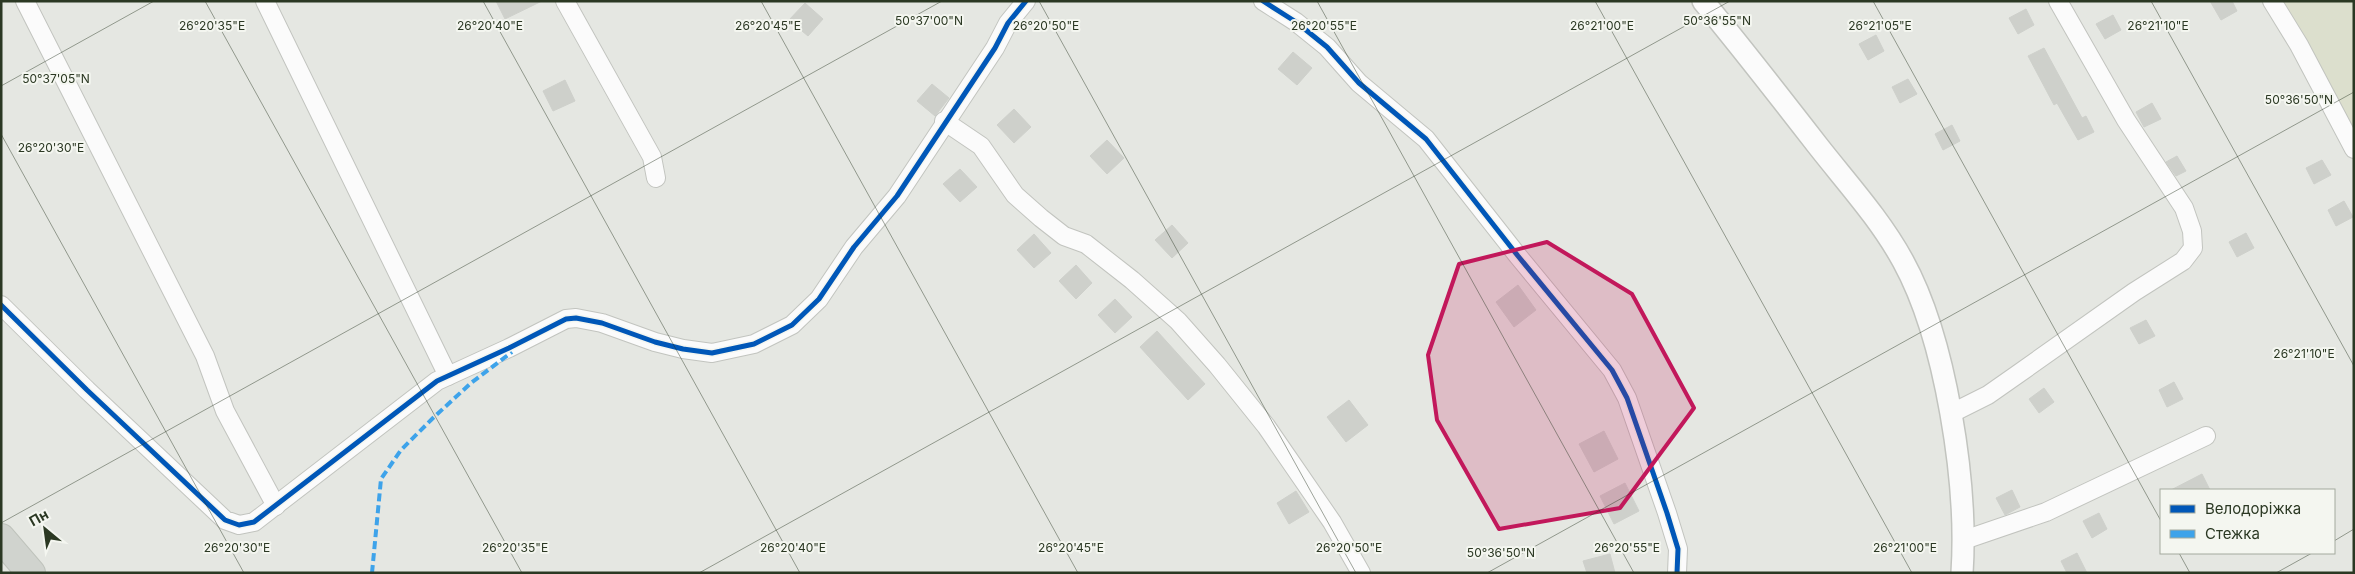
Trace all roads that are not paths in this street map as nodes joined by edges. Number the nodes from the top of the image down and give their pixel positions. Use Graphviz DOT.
graph roads {
  1 [pos="25,1"];
  2 [pos="265,1"];
  3 [pos="565,1"];
  4 [pos="1026,1"];
  5 [pos="1263,1"];
  6 [pos="1702,1"];
  7 [pos="2058,1"];
  8 [pos="2272,1"];
  9 [pos="944,121"];
  10 [pos="2354,149"];
  11 [pos="656,178"];
  12 [pos="1,305"];
  13 [pos="448,376"];
  14 [pos="1950,414"];
  15 [pos="2206,436"];
  16 [pos="276,506"];
  17 [pos="1,538"];
  18 [pos="1964,540"];
  19 [pos="31,573"];
  20 [pos="1361,573"];
  21 [pos="1678,573"];
  22 [pos="1962,573"];
  1 -- 16 [label="street"];
  2 -- 13 [label="street"];
  3 -- 11 [label="street"];
  4 -- 9 [label="street"];
  5 -- 21 [label="street"];
  6 -- 14 [label="street"];
  7 -- 14 [label="street"];
  8 -- 10 [label="street"];
  9 -- 13 [label="street"];
  9 -- 20 [label="street"];
  12 -- 16 [label="street"];
  13 -- 16 [label="street"];
  14 -- 18 [label="street"];
  15 -- 18 [label="street"];
  17 -- 19 [label="main road"];
  18 -- 22 [label="street"];
}
